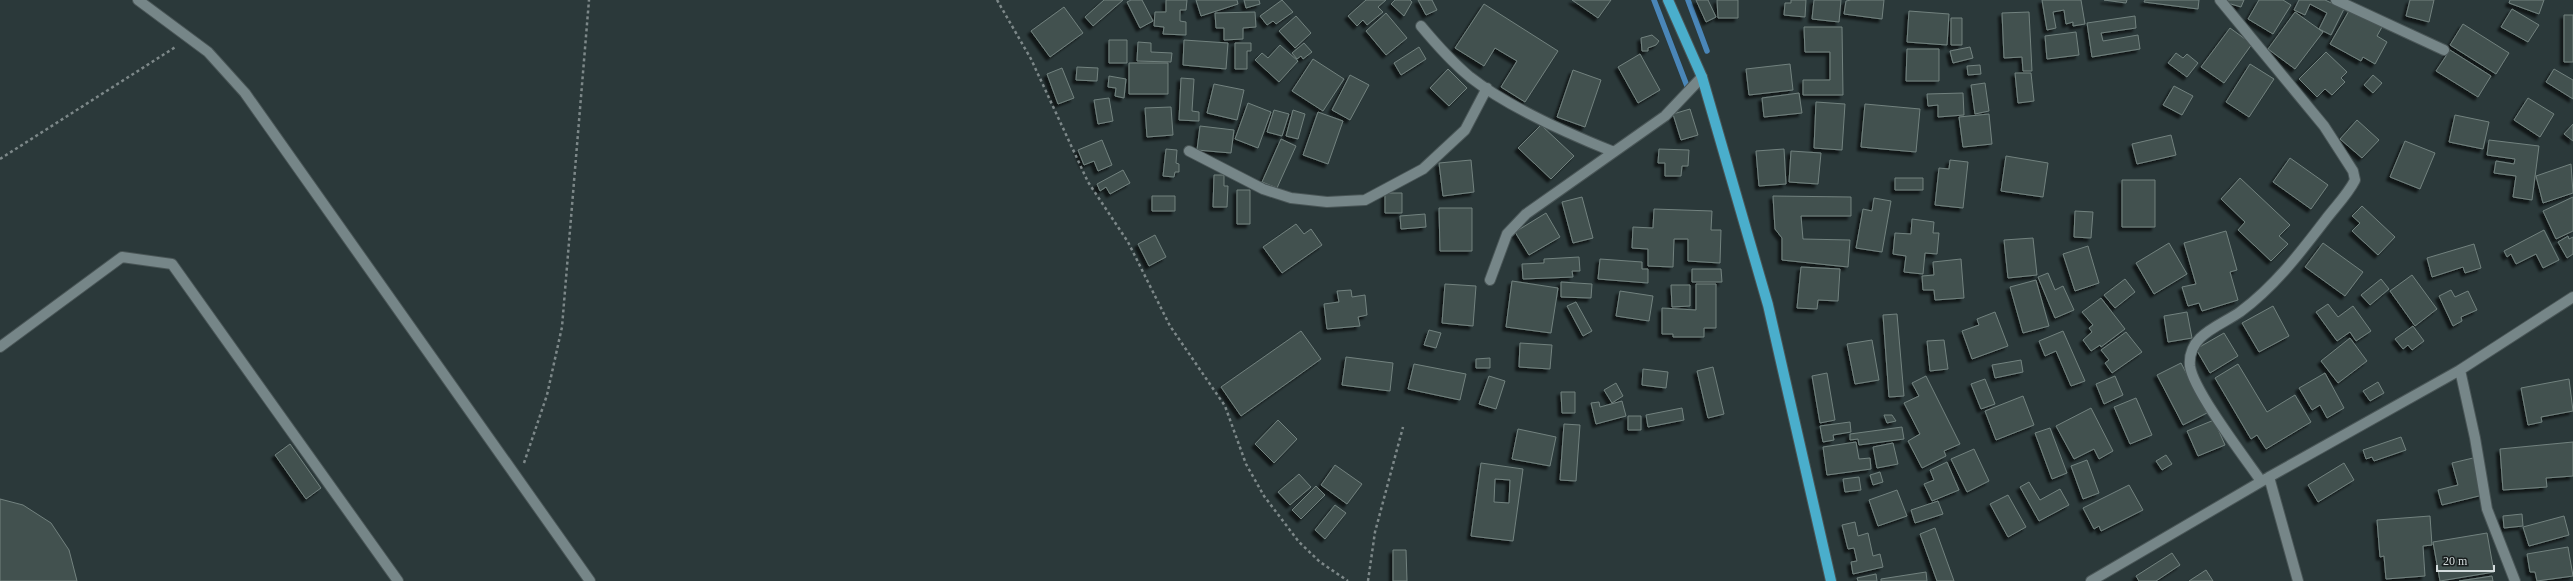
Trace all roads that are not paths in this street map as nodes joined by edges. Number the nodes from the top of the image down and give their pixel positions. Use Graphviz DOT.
graph roads {
  1 [pos="138,0"];
  2 [pos="1668,0"];
  3 [pos="2220,0"];
  4 [pos="2336,0"];
  5 [pos="1421,26"];
  6 [pos="2444,50"];
  7 [pos="1702,77"];
  8 [pos="1487,88"];
  9 [pos="1189,152"];
  10 [pos="1614,152"];
  11 [pos="1490,280"];
  12 [pos="2573,297"];
  13 [pos="0,347"];
  14 [pos="2460,370"];
  15 [pos="2265,479"];
  16 [pos="398,581"];
  17 [pos="590,581"];
  18 [pos="1831,581"];
  19 [pos="2091,581"];
  20 [pos="2298,581"];
  21 [pos="2515,581"];
  1 -- 17 [label="street"];
  2 -- 7 [label="main road"];
  3 -- 15 [label="street"];
  4 -- 6 [label="street"];
  5 -- 8 [label="street"];
  7 -- 10 [label="street"];
  7 -- 18 [label="main road"];
  8 -- 9 [label="street"];
  8 -- 10 [label="street"];
  10 -- 11 [label="street"];
  12 -- 14 [label="street"];
  13 -- 16 [label="street"];
  14 -- 15 [label="street"];
  14 -- 21 [label="street"];
  15 -- 19 [label="street"];
  15 -- 20 [label="street"];
}
